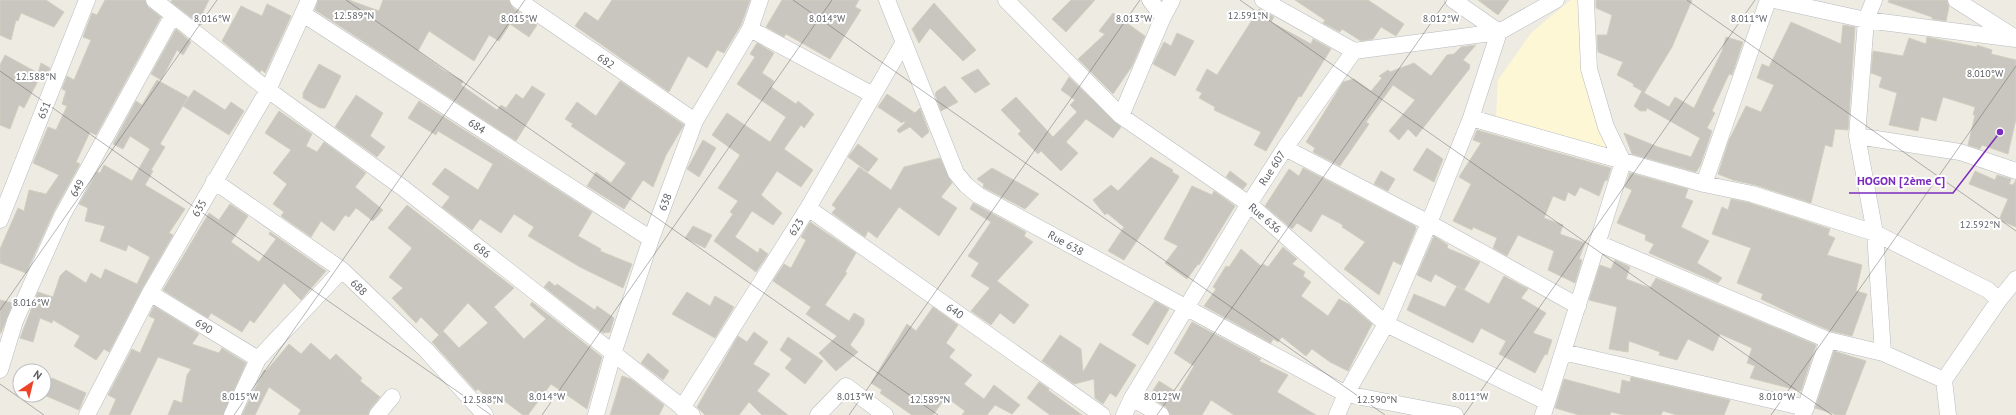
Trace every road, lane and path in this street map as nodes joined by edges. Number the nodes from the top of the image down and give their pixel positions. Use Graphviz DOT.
graph roads {
  1 [pos="87,0"];
  2 [pos="154,0"];
  3 [pos="518,0"];
  4 [pos="760,0"];
  5 [pos="887,0"];
  6 [pos="1006,0"];
  7 [pos="1150,0"];
  8 [pos="1172,0"];
  9 [pos="1263,0"];
  10 [pos="1453,0"];
  11 [pos="1556,0"];
  12 [pos="1586,0"];
  13 [pos="1768,0"];
  14 [pos="1774,0"];
  15 [pos="1874,0"];
  16 [pos="1956,0"];
  17 [pos="306,7"];
  18 [pos="173,15"];
  19 [pos="1163,17"];
  20 [pos="1866,20"];
  21 [pos="750,29"];
  22 [pos="1499,32"];
  23 [pos="2016,39"];
  24 [pos="904,42"];
  25 [pos="1354,51"];
  26 [pos="268,90"];
  27 [pos="873,95"];
  28 [pos="1121,116"];
  29 [pos="1471,118"];
  30 [pos="695,121"];
  31 [pos="1857,136"];
  32 [pos="1285,148"];
  33 [pos="1623,162"];
  34 [pos="2016,171"];
  35 [pos="214,181"];
  36 [pos="1704,184"];
  37 [pos="1249,204"];
  38 [pos="808,208"];
  39 [pos="0,220"];
  40 [pos="1429,223"];
  41 [pos="1875,233"];
  42 [pos="651,239"];
  43 [pos="1598,243"];
  44 [pos="342,270"];
  45 [pos="2016,279"];
  46 [pos="150,293"];
  47 [pos="1999,300"];
  48 [pos="1578,306"];
  49 [pos="1186,308"];
  50 [pos="1386,324"];
  51 [pos="1828,340"];
  52 [pos="1563,352"];
  53 [pos="1883,353"];
  54 [pos="613,354"];
  55 [pos="258,359"];
  56 [pos="0,370"];
  57 [pos="1944,380"];
  58 [pos="1346,394"];
  59 [pos="392,397"];
  60 [pos="1132,398"];
  61 [pos="1545,409"];
  62 [pos="687,411"];
  63 [pos="1805,411"];
  64 [pos="87,415"];
  65 [pos="232,415"];
  66 [pos="377,415"];
  67 [pos="485,415"];
  68 [pos="596,415"];
  69 [pos="818,415"];
  70 [pos="885,415"];
  71 [pos="1102,415"];
  72 [pos="1124,415"];
  73 [pos="1161,415"];
  74 [pos="1337,415"];
  75 [pos="1455,415"];
  76 [pos="1948,415"];
  1 -- 39 [label="street, 651"];
  2 -- 18 [label="street, 686"];
  3 -- 30 [label="street, 682"];
  4 -- 21 [label="street, 638"];
  5 -- 24 [label="street, Rue 638"];
  6 -- 28 [label="street, Rue 636"];
  7 -- 19 [label="street"];
  8 -- 19 [label="street"];
  9 -- 25 [label="street"];
  10 -- 22 [label="street"];
  11 -- 22 [label="street"];
  12 -- 33 [label="street"];
  13 -- 36 [label="street"];
  14 -- 20 [label="street"];
  15 -- 20 [label="street"];
  16 -- 23 [label="street"];
  17 -- 26 [label="street, 635"];
  17 -- 42 [label="street, 684"];
  18 -- 26 [label="street, 686"];
  18 -- 56 [label="street, 649"];
  19 -- 28 [label="street"];
  20 -- 23 [label="street"];
  20 -- 31 [label="street"];
  21 -- 27 [label="street"];
  21 -- 30 [label="street, 638"];
  22 -- 25 [label="street"];
  22 -- 29 [label="street"];
  24 -- 27 [label="street, 623"];
  24 -- 49 [label="street, Rue 638"];
  25 -- 32 [label="street, Rue 607"];
  26 -- 35 [label="street, 635"];
  26 -- 54 [label="street, 686"];
  27 -- 38 [label="street, 623"];
  28 -- 37 [label="street, Rue 636"];
  29 -- 33 [label="street"];
  29 -- 40 [label="street"];
  30 -- 42 [label="street, 638"];
  31 -- 34 [label="street"];
  31 -- 41 [label="street"];
  32 -- 37 [label="street, Rue 607"];
  32 -- 40 [label="street"];
  33 -- 36 [label="street"];
  33 -- 43 [label="street"];
  35 -- 44 [label="street, 688"];
  35 -- 46 [label="street, 635"];
  36 -- 41 [label="street"];
  37 -- 49 [label="street, Rue 607"];
  37 -- 50 [label="street, Rue 636"];
  38 -- 62 [label="street, 623"];
  38 -- 71 [label="street, 640"];
  40 -- 48 [label="street"];
  40 -- 50 [label="street"];
  41 -- 47 [label="street"];
  41 -- 53 [label="street"];
  42 -- 54 [label="street, 638"];
  43 -- 48 [label="street"];
  43 -- 51 [label="street"];
  44 -- 55 [label="street"];
  44 -- 67 [label="street, 688"];
  45 -- 47 [label="street"];
  46 -- 55 [label="street, 690"];
  46 -- 64 [label="street, 635"];
  47 -- 57 [label="street"];
  48 -- 52 [label="street"];
  49 -- 58 [label="street, Rue 638"];
  49 -- 60 [label="street, Rue 607"];
  50 -- 58 [label="street"];
  50 -- 61 [label="street, Rue 636"];
  51 -- 53 [label="street"];
  51 -- 63 [label="street"];
  52 -- 61 [label="street"];
  52 -- 63 [label="street"];
  53 -- 57 [label="street"];
  54 -- 62 [label="street, 686"];
  54 -- 68 [label="street, 638"];
  55 -- 65 [label="street"];
  57 -- 76 [label="street"];
  58 -- 74 [label="street"];
  58 -- 75 [label="street, Rue 638"];
  59 -- 66 [label="street"];
  60 -- 72 [label="street, Rue 607"];
  60 -- 73 [label="street"];
  69 -- 70 [label="street"];
}
